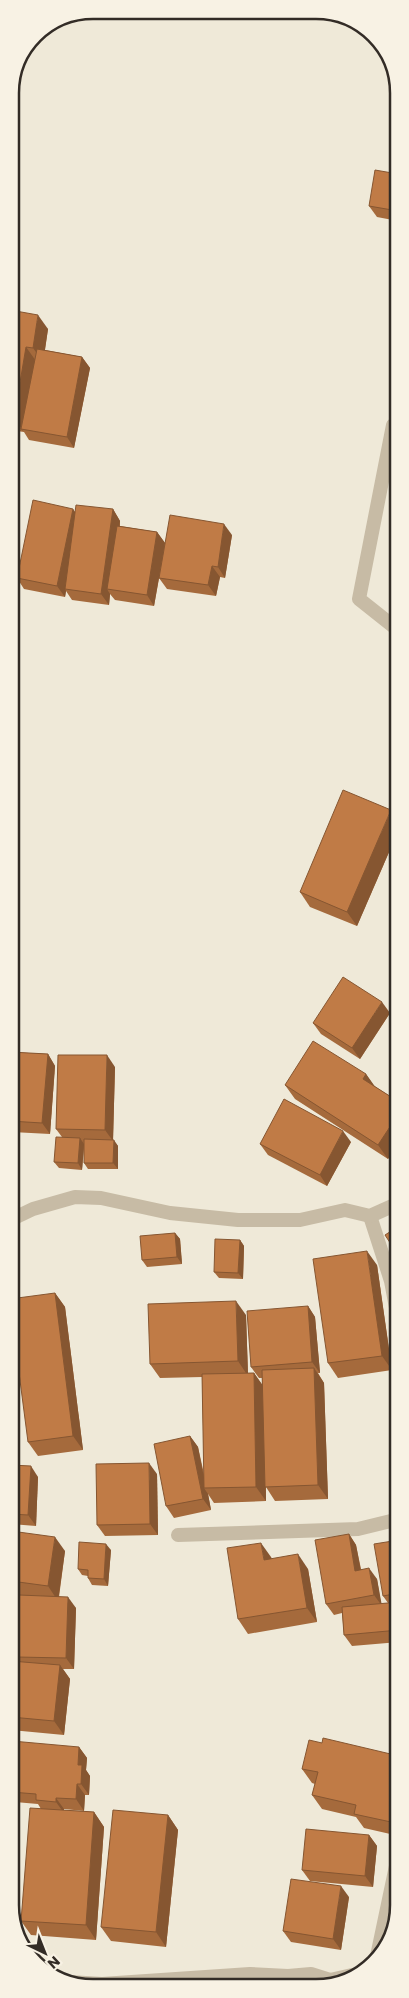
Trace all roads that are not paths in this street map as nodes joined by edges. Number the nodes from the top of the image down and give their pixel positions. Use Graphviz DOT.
graph roads {
  1 [pos="390,445"];
  2 [pos="390,624"];
  3 [pos="390,1207"];
  4 [pos="19,1216"];
  5 [pos="370,1216"];
  6 [pos="390,1279"];
  7 [pos="390,1521"];
  8 [pos="178,1535"];
  9 [pos="390,1894"];
  10 [pos="380,1942"];
  11 [pos="176,1979"];
  12 [pos="322,1979"];
  1 -- 2 [label="street"];
  3 -- 5 [label="street"];
  4 -- 5 [label="street"];
  5 -- 6 [label="street"];
  7 -- 8 [label="street"];
  9 -- 10 [label="street"];
  11 -- 12 [label="street"];
}
